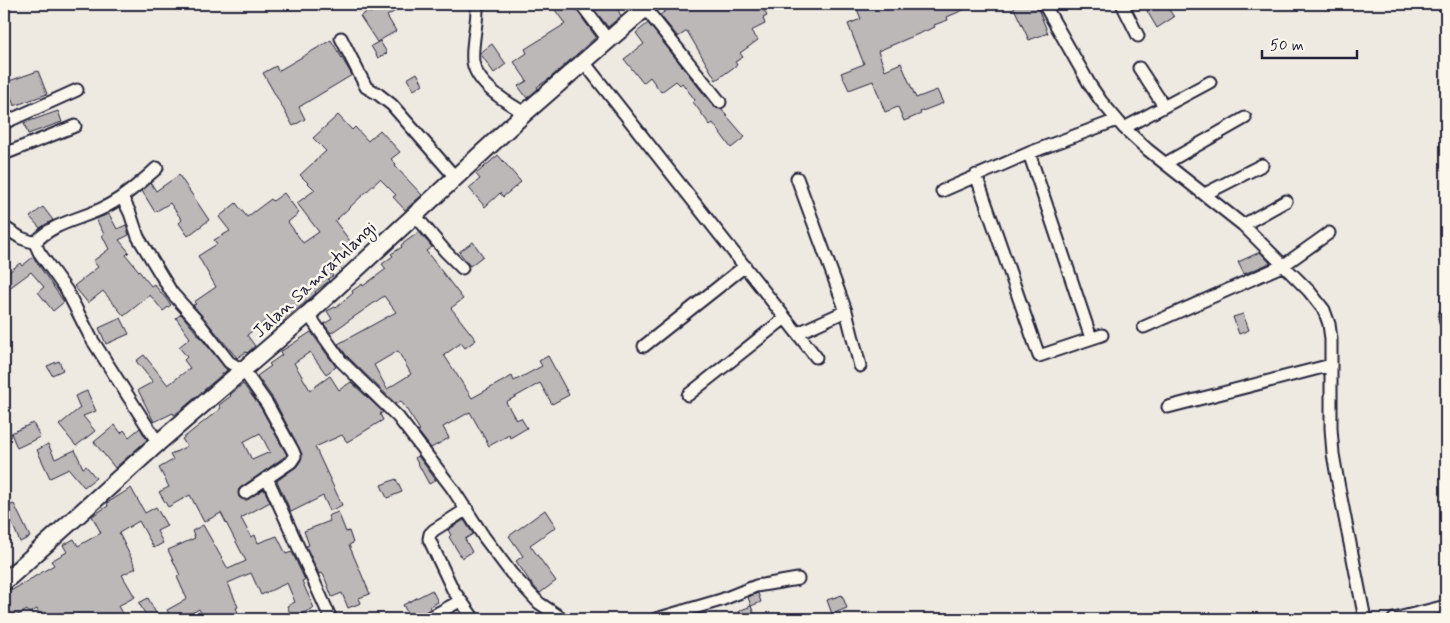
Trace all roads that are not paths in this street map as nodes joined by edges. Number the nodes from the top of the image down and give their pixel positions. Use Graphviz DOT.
graph roads {
  1 [pos="476,4"];
  2 [pos="580,4"];
  3 [pos="1044,4"];
  4 [pos="1122,4"];
  5 [pos="647,6"];
  6 [pos="1138,36"];
  7 [pos="342,38"];
  8 [pos="608,40"];
  9 [pos="583,61"];
  10 [pos="1139,68"];
  11 [pos="1210,82"];
  12 [pos="78,90"];
  13 [pos="720,102"];
  14 [pos="1164,106"];
  15 [pos="525,113"];
  16 [pos="1245,118"];
  17 [pos="4,123"];
  18 [pos="1120,124"];
  19 [pos="75,126"];
  20 [pos="1029,153"];
  21 [pos="4,154"];
  22 [pos="1166,164"];
  23 [pos="1262,165"];
  24 [pos="157,168"];
  25 [pos="976,175"];
  26 [pos="455,177"];
  27 [pos="798,178"];
  28 [pos="942,191"];
  29 [pos="1205,194"];
  30 [pos="122,197"];
  31 [pos="1286,202"];
  32 [pos="415,215"];
  33 [pos="1244,225"];
  34 [pos="4,227"];
  35 [pos="1329,233"];
  36 [pos="35,243"];
  37 [pos="745,266"];
  38 [pos="1284,266"];
  39 [pos="462,268"];
  40 [pos="846,311"];
  41 [pos="1446,313"];
  42 [pos="308,314"];
  43 [pos="785,318"];
  44 [pos="1446,322"];
  45 [pos="1144,326"];
  46 [pos="798,334"];
  47 [pos="644,346"];
  48 [pos="816,357"];
  49 [pos="1331,365"];
  50 [pos="860,366"];
  51 [pos="244,371"];
  52 [pos="688,395"];
  53 [pos="1168,407"];
  54 [pos="158,443"];
  55 [pos="267,478"];
  56 [pos="245,493"];
  57 [pos="467,509"];
  58 [pos="798,579"];
  59 [pos="4,582"];
  60 [pos="460,601"];
  61 [pos="1446,606"];
  62 [pos="331,619"];
  63 [pos="427,619"];
  64 [pos="474,619"];
  65 [pos="563,619"];
  66 [pos="656,619"];
  67 [pos="1366,619"];
  68 [pos="1394,619"];
  1 -- 15 [label="street"];
  2 -- 8 [label="street"];
  3 -- 18 [label="street"];
  4 -- 6 [label="street"];
  5 -- 8 [label="main road, Jalan Samratulangi"];
  5 -- 13 [label="street"];
  7 -- 26 [label="street"];
  8 -- 9 [label="main road, Jalan Samratulangi"];
  9 -- 15 [label="main road, Jalan Samratulangi"];
  9 -- 37 [label="street"];
  10 -- 14 [label="street"];
  11 -- 14 [label="street"];
  12 -- 17 [label="street"];
  14 -- 18 [label="street"];
  15 -- 26 [label="main road, Jalan Samratulangi"];
  16 -- 22 [label="street"];
  18 -- 20 [label="street"];
  18 -- 22 [label="street"];
  19 -- 21 [label="street"];
  20 -- 25 [label="street"];
  20 -- 25 [label="street"];
  22 -- 29 [label="street"];
  23 -- 29 [label="street"];
  24 -- 30 [label="street"];
  25 -- 28 [label="street"];
  26 -- 32 [label="main road, Jalan Samratulangi"];
  27 -- 40 [label="street"];
  29 -- 33 [label="street"];
  30 -- 36 [label="street"];
  30 -- 51 [label="street"];
  31 -- 33 [label="street"];
  32 -- 39 [label="street"];
  32 -- 42 [label="main road, Jalan Samratulangi"];
  33 -- 38 [label="street"];
  34 -- 36 [label="street"];
  35 -- 38 [label="street"];
  36 -- 54 [label="street"];
  37 -- 43 [label="street"];
  37 -- 47 [label="street"];
  38 -- 45 [label="street"];
  38 -- 49 [label="street"];
  40 -- 46 [label="street"];
  40 -- 50 [label="street"];
  41 -- 44 [label="street"];
  42 -- 51 [label="main road, Jalan Samratulangi"];
  42 -- 57 [label="street"];
  43 -- 46 [label="street"];
  43 -- 52 [label="street"];
  46 -- 48 [label="street"];
  49 -- 53 [label="street"];
  49 -- 67 [label="street"];
  51 -- 54 [label="main road, Jalan Samratulangi"];
  51 -- 55 [label="street"];
  54 -- 59 [label="main road, Jalan Samratulangi"];
  55 -- 56 [label="street"];
  55 -- 62 [label="street"];
  57 -- 60 [label="street"];
  57 -- 65 [label="street"];
  58 -- 66 [label="street"];
  60 -- 63 [label="street"];
  60 -- 64 [label="street"];
  61 -- 68 [label="street"];
}
